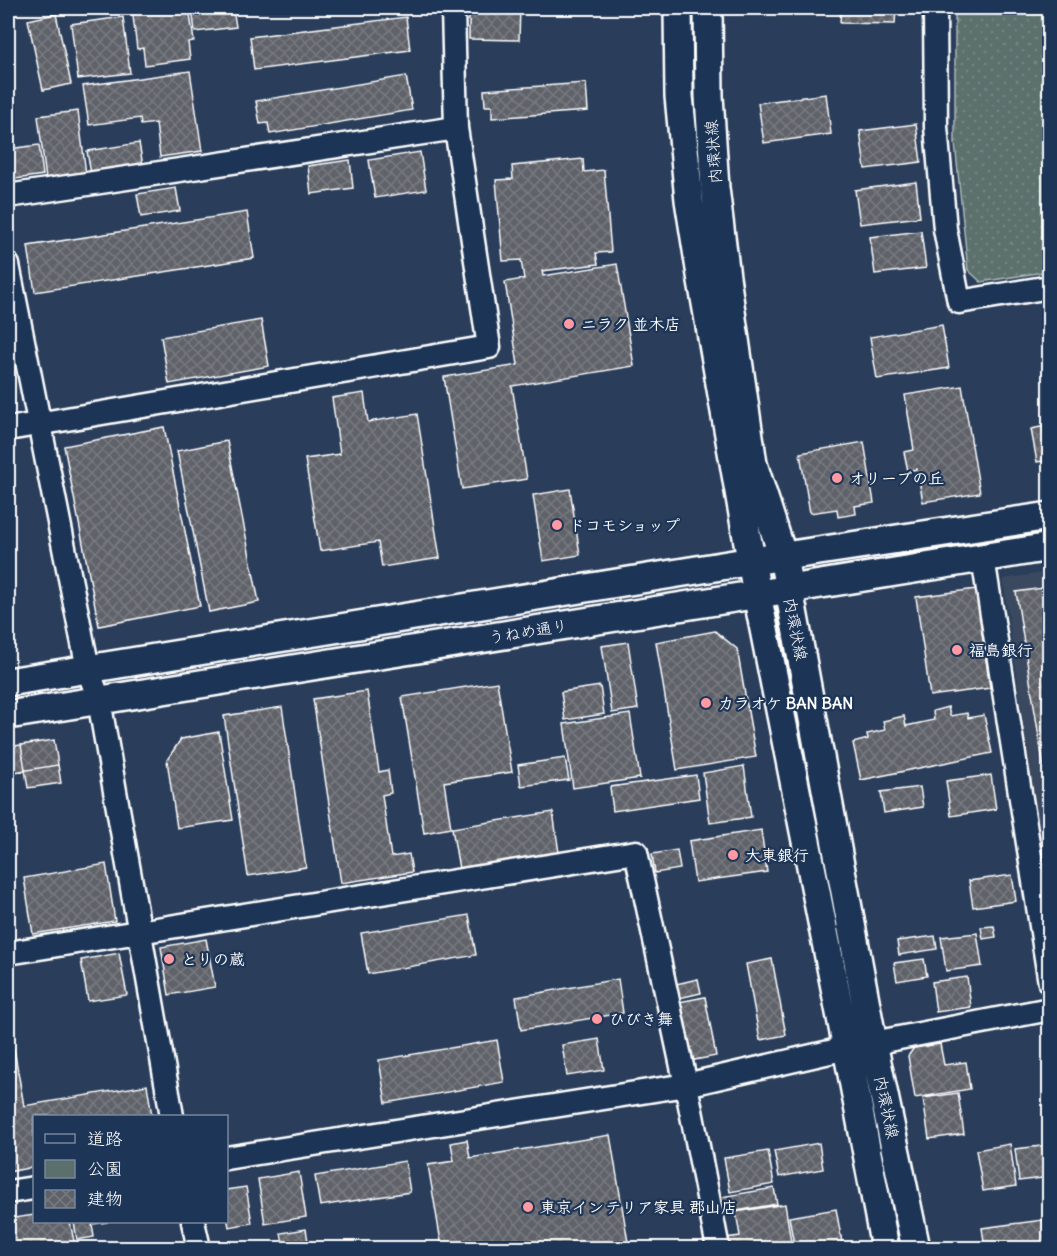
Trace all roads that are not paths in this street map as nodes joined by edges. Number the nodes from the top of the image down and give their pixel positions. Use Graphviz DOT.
graph roads {
  1 [pos="453,8"];
  2 [pos="678,8"];
  3 [pos="708,8"];
  4 [pos="935,8"];
  5 [pos="456,128"];
  6 [pos="8,196"];
  7 [pos="8,265"];
  8 [pos="1050,287"];
  9 [pos="40,424"];
  10 [pos="8,429"];
  11 [pos="1050,516"];
  12 [pos="1050,547"];
  13 [pos="783,557"];
  14 [pos="983,558"];
  15 [pos="752,561"];
  16 [pos="788,589"];
  17 [pos="757,594"];
  18 [pos="88,669"];
  19 [pos="8,682"];
  20 [pos="99,700"];
  21 [pos="8,715"];
  22 [pos="140,931"];
  23 [pos="8,953"];
  24 [pos="1050,983"];
  25 [pos="1050,1009"];
  26 [pos="873,1043"];
  27 [pos="847,1048"];
  28 [pos="686,1085"];
  29 [pos="172,1115"];
  30 [pos="228,1158"];
  31 [pos="33,1188"];
  32 [pos="8,1192"];
  33 [pos="193,1223"];
  34 [pos="199,1248"];
  35 [pos="718,1248"];
  36 [pos="885,1248"];
  37 [pos="916,1248"];
  1 -- 5 [label="street"];
  2 -- 15 [label="street, 内環状線"];
  3 -- 13 [label="street, 内環状線"];
  4 -- 8 [label="street"];
  5 -- 6 [label="street"];
  5 -- 9 [label="street"];
  7 -- 9 [label="street"];
  9 -- 10 [label="street"];
  9 -- 18 [label="street"];
  11 -- 13 [label="street, うねめ通り"];
  12 -- 14 [label="street, うねめ通り"];
  13 -- 15 [label="street, うねめ通り"];
  13 -- 16 [label="street, 内環状線"];
  14 -- 16 [label="street, うねめ通り"];
  14 -- 24 [label="street"];
  15 -- 17 [label="street, 内環状線"];
  15 -- 18 [label="street, うねめ通り"];
  16 -- 17 [label="street, うねめ通り"];
  16 -- 26 [label="street, 内環状線"];
  17 -- 20 [label="street, うねめ通り"];
  17 -- 27 [label="street, 内環状線"];
  18 -- 19 [label="street, うねめ通り"];
  18 -- 20 [label="street"];
  20 -- 21 [label="street, うねめ通り"];
  20 -- 22 [label="street"];
  22 -- 23 [label="street"];
  22 -- 28 [label="street"];
  22 -- 29 [label="street"];
  25 -- 26 [label="street"];
  26 -- 27 [label="street"];
  26 -- 37 [label="street, 内環状線"];
  27 -- 28 [label="street"];
  27 -- 36 [label="street, 内環状線"];
  28 -- 30 [label="street"];
  28 -- 35 [label="street"];
  31 -- 32 [label="street"];
  33 -- 34 [label="street"];
}
